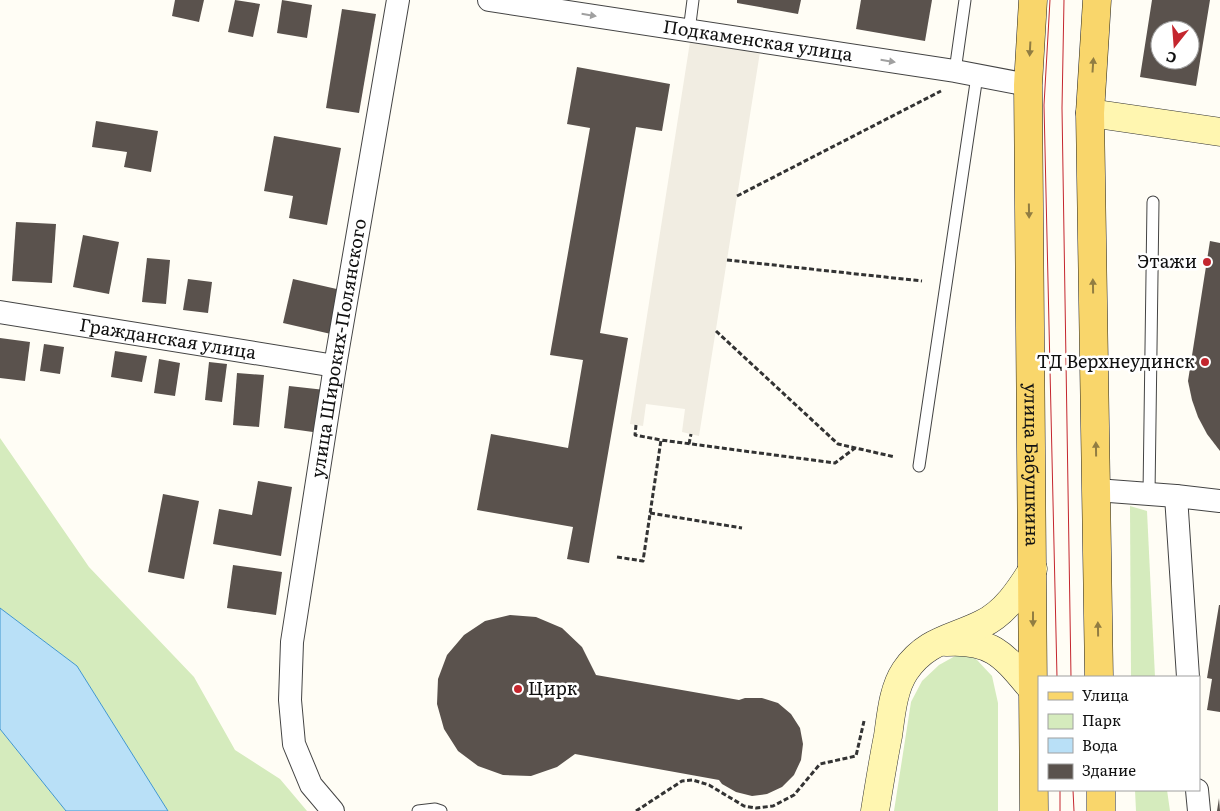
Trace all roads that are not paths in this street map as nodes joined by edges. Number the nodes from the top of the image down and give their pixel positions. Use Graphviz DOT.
graph roads {
  1 [pos="398,0"];
  2 [pos="489,0"];
  3 [pos="693,0"];
  4 [pos="965,0"];
  5 [pos="1033,0"];
  6 [pos="1097,0"];
  7 [pos="557,5"];
  8 [pos="689,31"];
  9 [pos="955,72"];
  10 [pos="977,76"];
  11 [pos="1028,84"];
  12 [pos="1090,114"];
  13 [pos="1220,132"];
  14 [pos="1153,202"];
  15 [pos="0,312"];
  16 [pos="335,366"];
  17 [pos="919,466"];
  18 [pos="1096,490"];
  19 [pos="1149,494"];
  20 [pos="1176,496"];
  21 [pos="1220,501"];
  22 [pos="1033,569"];
  23 [pos="934,643"];
  24 [pos="1099,676"];
  25 [pos="1188,676"];
  26 [pos="1033,690"];
  27 [pos="1101,791"];
  28 [pos="1197,791"];
  29 [pos="333,811"];
  30 [pos="418,811"];
  31 [pos="440,811"];
  32 [pos="875,811"];
  33 [pos="1034,811"];
  34 [pos="1101,811"];
  35 [pos="1199,811"];
  1 -- 16 [label="street, улица Широких-Полянского"];
  2 -- 7 [label="street, Подкаменская улица"];
  3 -- 8 [label="lane"];
  4 -- 9 [label="lane"];
  5 -- 11 [label="main road, улица Бабушкина, one-way"];
  12 -- 6 [label="main road, one-way"];
  7 -- 8 [label="street, Подкаменская улица, one-way"];
  8 -- 9 [label="street, Подкаменская улица, one-way"];
  9 -- 10 [label="street, Подкаменская улица"];
  10 -- 11 [label="street, Подкаменская улица"];
  10 -- 17 [label="lane"];
  11 -- 22 [label="main road, улица Бабушкина, one-way"];
  12 -- 13 [label="street"];
  18 -- 12 [label="main road, one-way"];
  14 -- 19 [label="lane"];
  15 -- 16 [label="street, Гражданская улица"];
  16 -- 29 [label="street, улица Широких-Полянского"];
  18 -- 19 [label="street"];
  24 -- 18 [label="main road, one-way"];
  19 -- 20 [label="street"];
  20 -- 21 [label="street"];
  20 -- 25 [label="street"];
  22 -- 23 [label="street"];
  22 -- 26 [label="main road, улица Бабушкина, one-way"];
  23 -- 26 [label="street"];
  23 -- 32 [label="street"];
  26 -- 33 [label="main road, улица Бабушкина"];
  27 -- 34 [label="main road"];
  28 -- 35 [label="street"];
  30 -- 31 [label="lane"];
}
